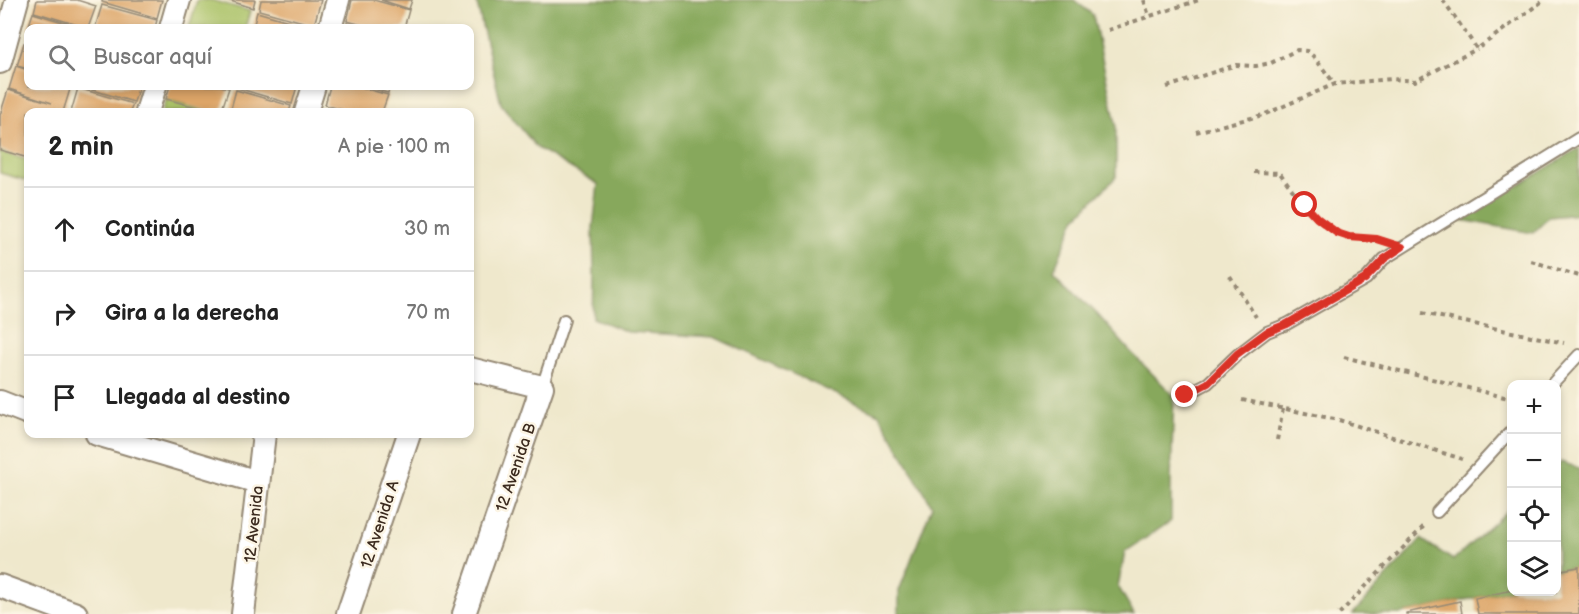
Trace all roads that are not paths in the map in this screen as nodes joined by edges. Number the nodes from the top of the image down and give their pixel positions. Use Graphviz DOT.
graph roads {
  1 [pos="17,0"];
  2 [pos="178,0"];
  3 [pos="338,0"];
  4 [pos="172,24"];
  5 [pos="331,24"];
  6 [pos="0,62"];
  7 [pos="154,90"];
  8 [pos="313,90"];
  9 [pos="148,108"];
  10 [pos="307,108"];
  11 [pos="1579,138"];
  12 [pos="564,320"];
  13 [pos="1579,355"];
  14 [pos="474,370"];
  15 [pos="1556,380"];
  16 [pos="542,387"];
  17 [pos="1185,395"];
  18 [pos="0,402"];
  19 [pos="24,411"];
  20 [pos="1508,434"];
  21 [pos="110,438"];
  22 [pos="264,438"];
  23 [pos="408,438"];
  24 [pos="258,482"];
  25 [pos="1437,512"];
  26 [pos="0,586"];
  27 [pos="76,614"];
  28 [pos="243,614"];
  29 [pos="348,614"];
  30 [pos="464,614"];
  1 -- 6 [label="street"];
  2 -- 4 [label="street"];
  3 -- 5 [label="street"];
  7 -- 9 [label="street"];
  8 -- 10 [label="street"];
  11 -- 17 [label="lane"];
  12 -- 16 [label="lane, 12 Avenida B"];
  13 -- 15 [label="lane"];
  14 -- 16 [label="street"];
  16 -- 30 [label="street, 12 Avenida B"];
  18 -- 19 [label="street"];
  20 -- 25 [label="lane"];
  21 -- 24 [label="street"];
  22 -- 24 [label="street, 12 Avenida"];
  23 -- 29 [label="street, 12 Avenida A"];
  24 -- 28 [label="street, 12 Avenida"];
  26 -- 27 [label="street"];
}
